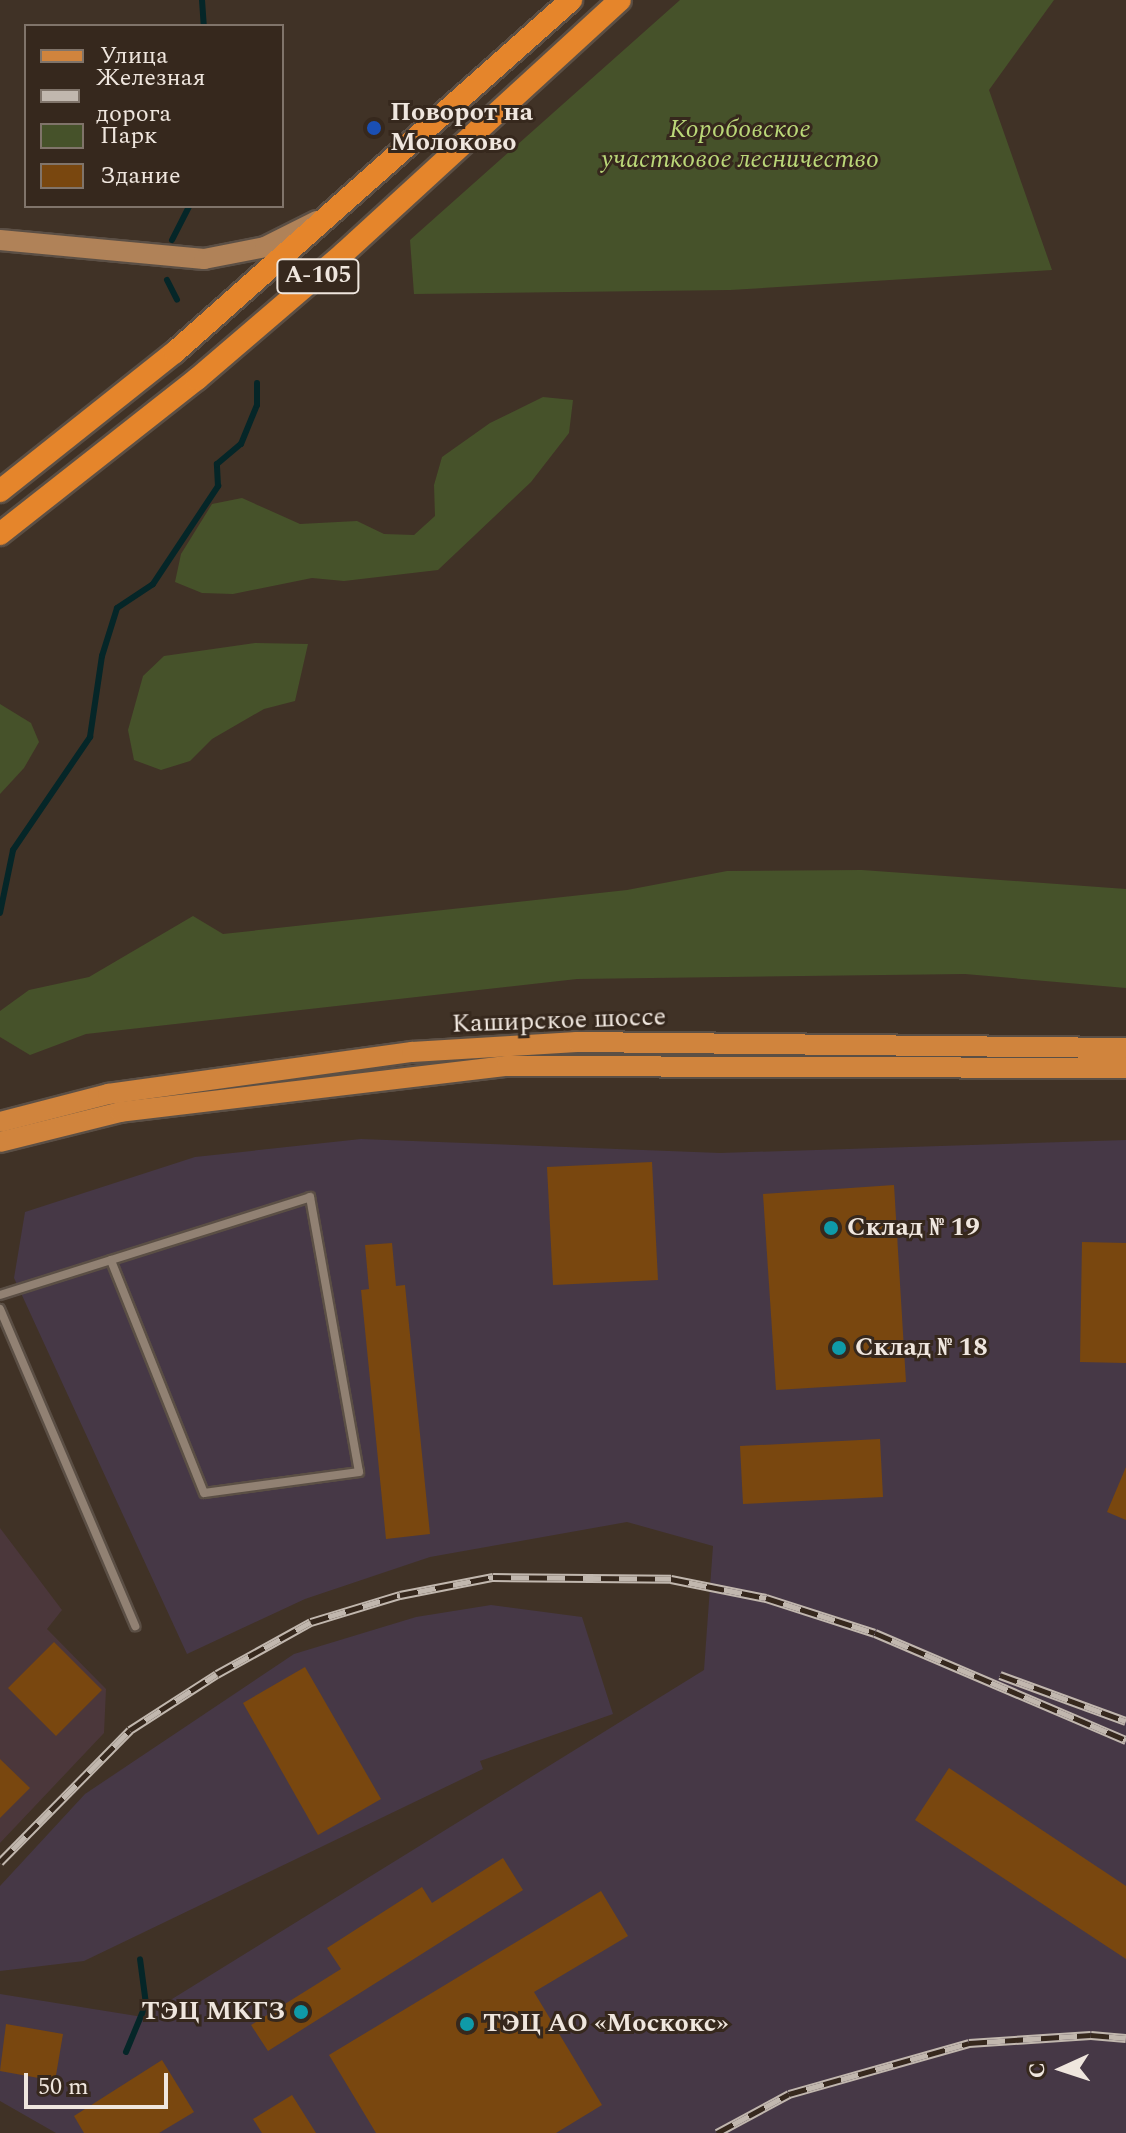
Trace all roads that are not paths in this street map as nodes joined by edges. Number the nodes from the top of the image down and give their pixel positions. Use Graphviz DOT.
graph roads {
  1 [pos="571,0"];
  2 [pos="620,0"];
  3 [pos="341,208"];
  4 [pos="0,240"];
  5 [pos="0,491"];
  6 [pos="0,534"];
  7 [pos="1126,1048"];
  8 [pos="1126,1068"];
  9 [pos="0,1122"];
  10 [pos="0,1142"];
  11 [pos="111,1260"];
  12 [pos="0,1295"];
  13 [pos="0,1309"];
  14 [pos="135,1626"];
  1 -- 3 [label="highway, А-105"];
  2 -- 6 [label="highway, А-105"];
  3 -- 4 [label="main road"];
  3 -- 5 [label="highway, А-105"];
  7 -- 9 [label="main road, Каширское шоссе"];
  8 -- 10 [label="main road, Каширское шоссе"];
  11 -- 11 [label="lane"];
  11 -- 12 [label="lane"];
  13 -- 14 [label="lane"];
}
